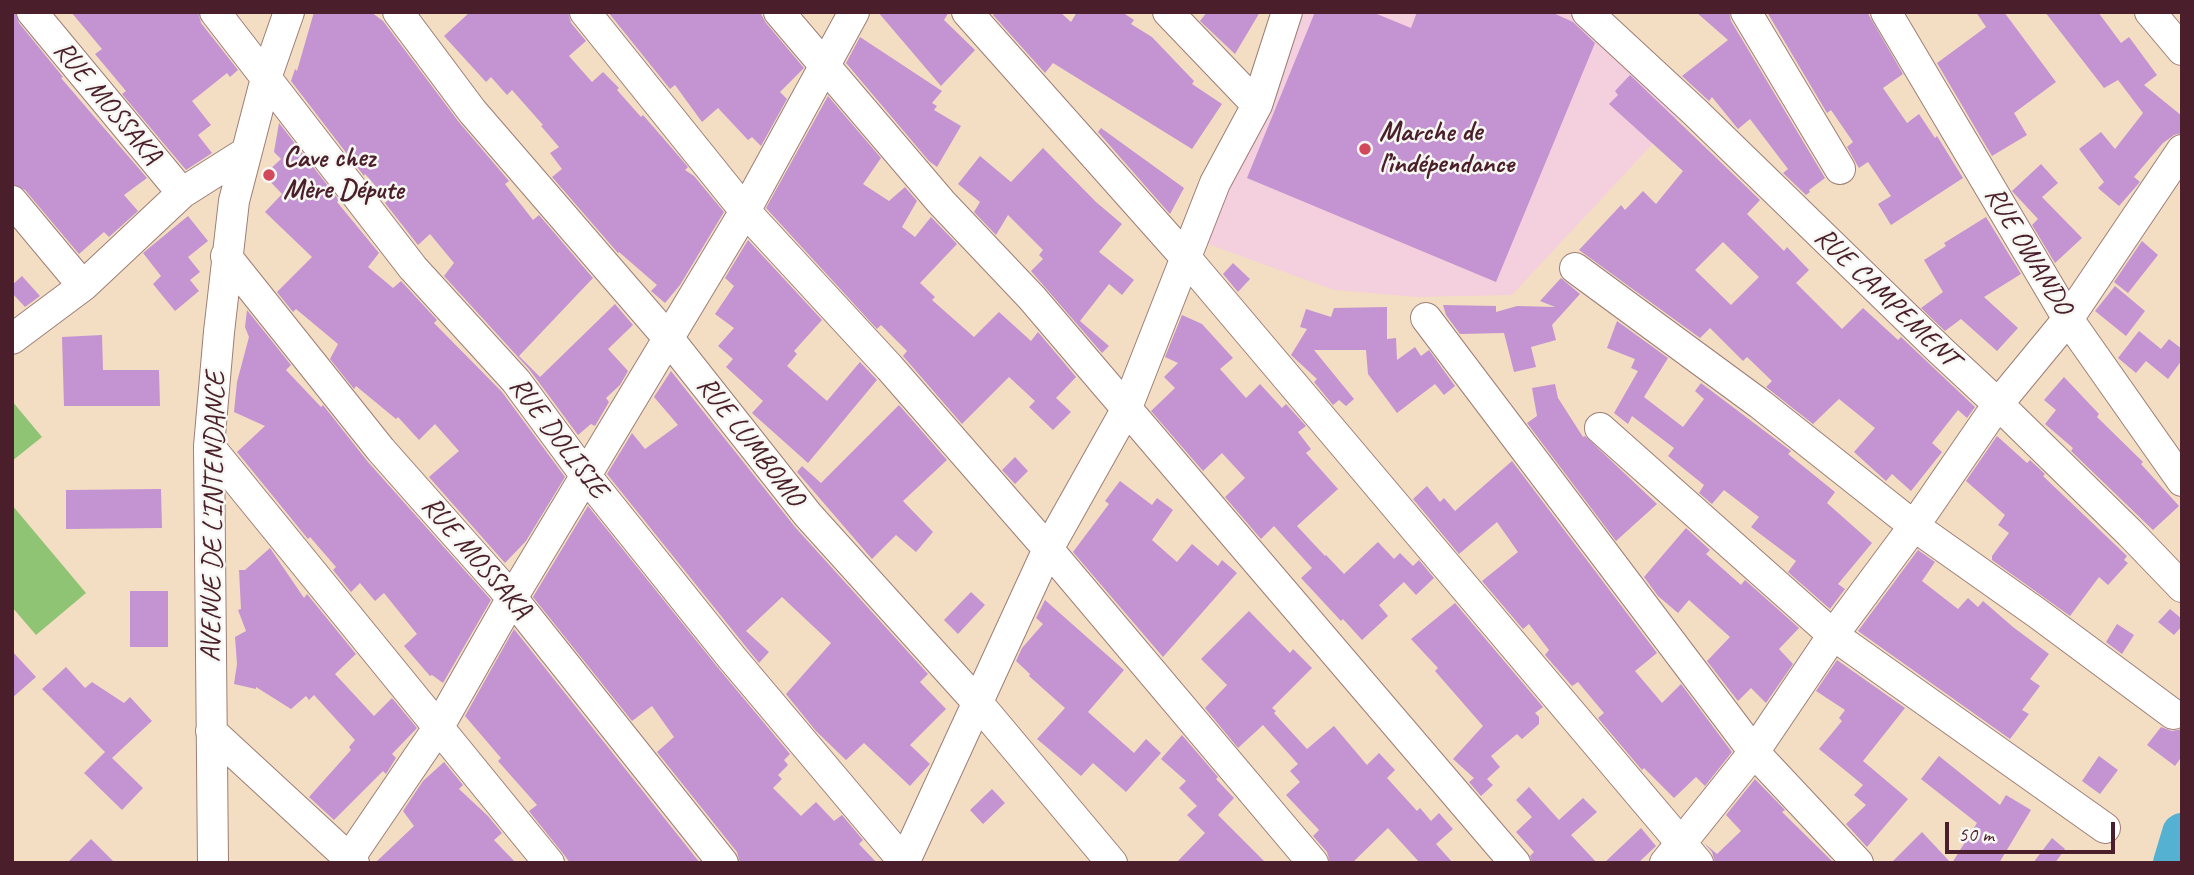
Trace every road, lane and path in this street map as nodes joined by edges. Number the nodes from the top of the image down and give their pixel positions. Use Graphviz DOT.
graph roads {
  1 [pos="32,12"];
  2 [pos="215,12"];
  3 [pos="289,12"];
  4 [pos="398,12"];
  5 [pos="585,12"];
  6 [pos="779,12"];
  7 [pos="854,12"];
  8 [pos="967,12"];
  9 [pos="1168,12"];
  10 [pos="1287,12"];
  11 [pos="1587,12"];
  12 [pos="1746,12"];
  13 [pos="1886,12"];
  14 [pos="2150,12"];
  15 [pos="2182,50"];
  16 [pos="824,67"];
  17 [pos="266,78"];
  18 [pos="1257,105"];
  19 [pos="2182,150"];
  20 [pos="245,153"];
  21 [pos="1840,169"];
  22 [pos="182,193"];
  23 [pos="12,201"];
  24 [pos="745,211"];
  25 [pos="226,256"];
  26 [pos="1186,258"];
  27 [pos="1575,268"];
  28 [pos="83,286"];
  29 [pos="1426,318"];
  30 [pos="2068,319"];
  31 [pos="12,339"];
  32 [pos="669,339"];
  33 [pos="1998,404"];
  34 [pos="1126,410"];
  35 [pos="1600,428"];
  36 [pos="209,446"];
  37 [pos="586,476"];
  38 [pos="2182,481"];
  39 [pos="1913,526"];
  40 [pos="1048,549"];
  41 [pos="2182,587"];
  42 [pos="512,597"];
  43 [pos="1833,635"];
  44 [pos="977,702"];
  45 [pos="2173,714"];
  46 [pos="438,728"];
  47 [pos="211,731"];
  48 [pos="1754,752"];
  49 [pos="2105,828"];
  50 [pos="1681,856"];
  51 [pos="350,861"];
  52 [pos="213,863"];
  53 [pos="549,863"];
  54 [pos="723,863"];
  55 [pos="904,863"];
  56 [pos="1112,863"];
  57 [pos="1313,863"];
  58 [pos="1515,863"];
  59 [pos="1858,863"];
  1 -- 22 [label="street, RUE MOSSAKA"];
  2 -- 17 [label="street, RUE DOLISIE"];
  3 -- 17 [label="street, AVENUE DE L'INTENDANCE"];
  4 -- 32 [label="street, RUE LUMBOMO"];
  5 -- 24 [label="street"];
  6 -- 16 [label="street"];
  7 -- 16 [label="street"];
  8 -- 26 [label="street"];
  9 -- 18 [label="street"];
  10 -- 18 [label="street"];
  11 -- 33 [label="street, RUE CAMPEMENT"];
  12 -- 21 [label="street"];
  13 -- 30 [label="street, RUE OWANDO"];
  14 -- 15 [label="street"];
  16 -- 24 [label="street"];
  16 -- 34 [label="street"];
  17 -- 20 [label="street, AVENUE DE L'INTENDANCE"];
  17 -- 37 [label="street, RUE DOLISIE"];
  18 -- 26 [label="street"];
  19 -- 30 [label="street"];
  20 -- 22 [label="street"];
  20 -- 25 [label="street, AVENUE DE L'INTENDANCE"];
  22 -- 28 [label="street"];
  23 -- 28 [label="street"];
  24 -- 32 [label="street"];
  24 -- 40 [label="street"];
  25 -- 36 [label="street, AVENUE DE L'INTENDANCE"];
  25 -- 42 [label="street, RUE MOSSAKA"];
  26 -- 34 [label="street"];
  26 -- 50 [label="street"];
  27 -- 39 [label="street"];
  28 -- 31 [label="street"];
  29 -- 48 [label="street"];
  30 -- 33 [label="street"];
  30 -- 38 [label="street, RUE OWANDO"];
  32 -- 37 [label="street"];
  32 -- 44 [label="street, RUE LUMBOMO"];
  33 -- 39 [label="street"];
  33 -- 41 [label="street, RUE CAMPEMENT"];
  34 -- 40 [label="street"];
  34 -- 58 [label="street"];
  35 -- 43 [label="street"];
  36 -- 46 [label="street"];
  36 -- 47 [label="street, AVENUE DE L'INTENDANCE"];
  37 -- 42 [label="street"];
  37 -- 55 [label="street, RUE DOLISIE"];
  39 -- 43 [label="street"];
  39 -- 45 [label="street"];
  40 -- 44 [label="street"];
  40 -- 57 [label="street"];
  42 -- 46 [label="street"];
  42 -- 54 [label="street, RUE MOSSAKA"];
  43 -- 48 [label="street"];
  43 -- 49 [label="street"];
  44 -- 55 [label="street"];
  44 -- 56 [label="street, RUE LUMBOMO"];
  46 -- 51 [label="street"];
  46 -- 53 [label="street"];
  47 -- 51 [label="street"];
  47 -- 52 [label="street, AVENUE DE L'INTENDANCE"];
  48 -- 50 [label="street"];
  48 -- 59 [label="street"];
}
